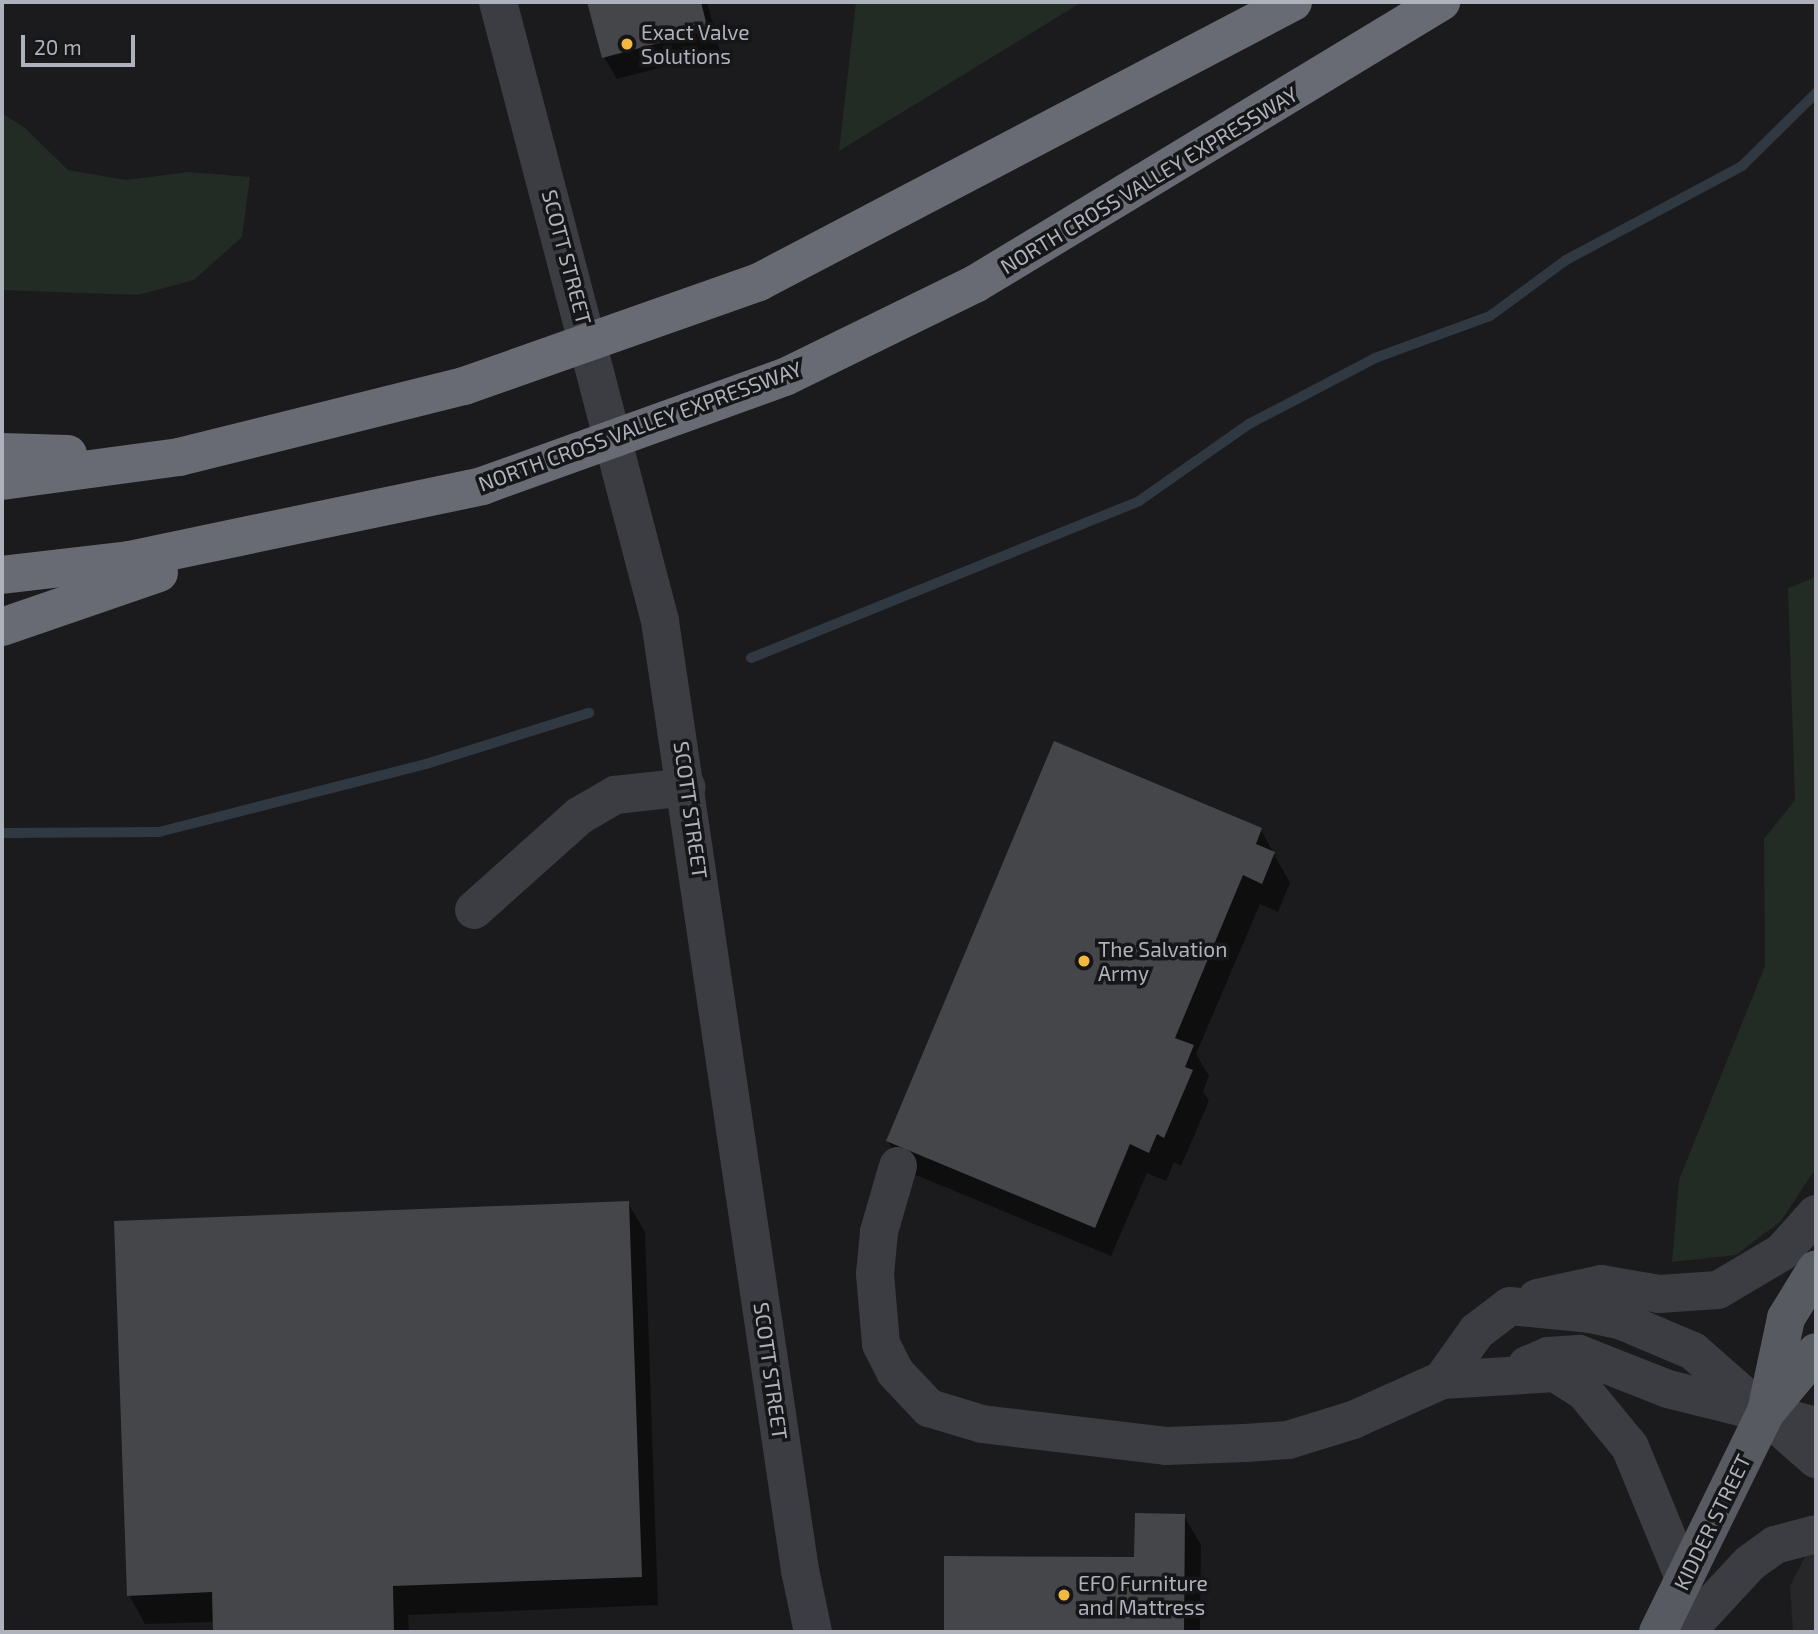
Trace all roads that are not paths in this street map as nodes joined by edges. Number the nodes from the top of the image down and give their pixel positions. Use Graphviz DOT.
graph roads {
  1 [pos="498,2"];
  2 [pos="1293,2"];
  3 [pos="1441,2"];
  4 [pos="2,452"];
  5 [pos="179,457"];
  6 [pos="2,481"];
  7 [pos="282,531"];
  8 [pos="2,575"];
  9 [pos="2,627"];
  10 [pos="687,787"];
  11 [pos="474,910"];
  12 [pos="898,1166"];
  13 [pos="1816,1214"];
  14 [pos="1816,1269"];
  15 [pos="1510,1306"];
  16 [pos="1816,1352"];
  17 [pos="1506,1374"];
  18 [pos="1442,1380"];
  19 [pos="1766,1412"];
  20 [pos="1816,1426"];
  21 [pos="1816,1459"];
  22 [pos="1816,1534"];
  23 [pos="1684,1578"];
  24 [pos="813,1632"];
  25 [pos="1658,1632"];
  26 [pos="1686,1632"];
  1 -- 10 [label="street, SCOTT STREET"];
  2 -- 5 [label="highway, bridge"];
  3 -- 7 [label="highway, NORTH CROSS VALLEY EXPRESSWAY, bridge"];
  4 -- 5 [label="highway"];
  5 -- 6 [label="highway"];
  7 -- 8 [label="highway, NORTH CROSS VALLEY EXPRESSWAY"];
  7 -- 9 [label="highway"];
  10 -- 11 [label="street"];
  10 -- 24 [label="street, SCOTT STREET"];
  12 -- 18 [label="street"];
  13 -- 15 [label="street"];
  14 -- 19 [label="main road, KIDDER STREET"];
  15 -- 18 [label="street"];
  15 -- 19 [label="street"];
  16 -- 19 [label="main road, KIDDER STREET"];
  17 -- 18 [label="street"];
  17 -- 19 [label="street"];
  17 -- 23 [label="street"];
  19 -- 20 [label="street"];
  19 -- 21 [label="street"];
  19 -- 23 [label="main road, KIDDER STREET"];
  22 -- 26 [label="street"];
  23 -- 25 [label="main road, KIDDER STREET"];
}
